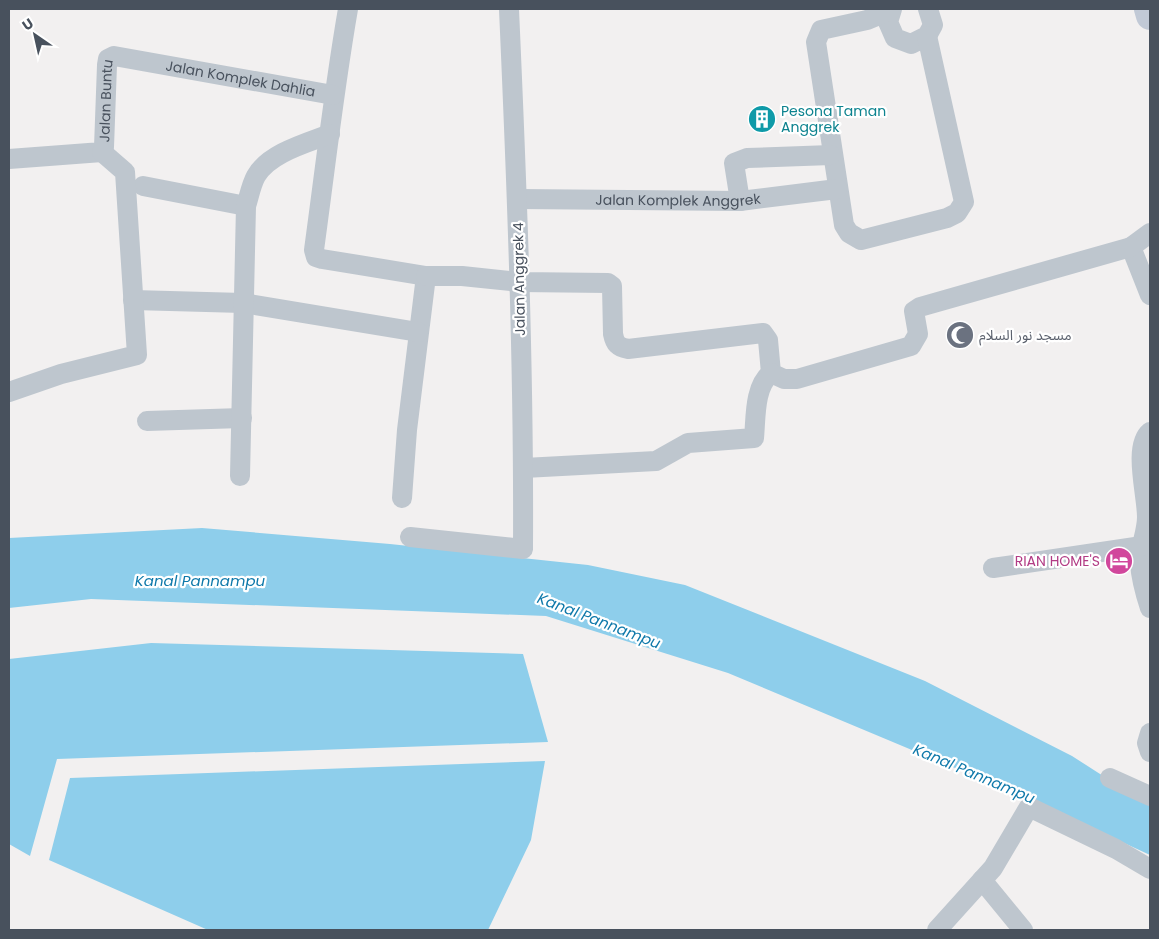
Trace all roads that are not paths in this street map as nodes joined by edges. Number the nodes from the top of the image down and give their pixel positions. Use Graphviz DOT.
graph roads {
  1 [pos="348,9"];
  2 [pos="509,9"];
  3 [pos="1148,9"];
  4 [pos="931,10"];
  5 [pos="890,14"];
  6 [pos="1150,16"];
  7 [pos="919,40"];
  8 [pos="150,63"];
  9 [pos="333,95"];
  10 [pos="330,134"];
  11 [pos="102,152"];
  12 [pos="831,155"];
  13 [pos="9,159"];
  14 [pos="143,186"];
  15 [pos="837,189"];
  16 [pos="518,199"];
  17 [pos="740,201"];
  18 [pos="246,206"];
  19 [pos="1150,233"];
  20 [pos="1131,247"];
  21 [pos="426,276"];
  22 [pos="519,282"];
  23 [pos="1150,295"];
  24 [pos="133,300"];
  25 [pos="243,303"];
  26 [pos="418,332"];
  27 [pos="771,373"];
  28 [pos="9,392"];
  29 [pos="242,418"];
  30 [pos="147,421"];
  31 [pos="1150,432"];
  32 [pos="524,468"];
  33 [pos="240,476"];
  34 [pos="402,498"];
  35 [pos="410,537"];
  36 [pos="1142,546"];
  37 [pos="993,568"];
  38 [pos="1150,608"];
  39 [pos="1150,733"];
  40 [pos="1150,752"];
  41 [pos="1110,778"];
  42 [pos="1150,796"];
  43 [pos="1150,869"];
  44 [pos="982,880"];
  45 [pos="937,930"];
  46 [pos="1023,930"];
  1 -- 9 [label="street"];
  2 -- 16 [label="street, Jalan Anggrek 4"];
  3 -- 6 [label="street"];
  4 -- 7 [label="street"];
  5 -- 7 [label="street"];
  5 -- 12 [label="street"];
  7 -- 15 [label="street"];
  8 -- 9 [label="street, Jalan Komplek Dahlia"];
  8 -- 11 [label="street, Jalan Buntu"];
  9 -- 10 [label="street"];
  10 -- 18 [label="street"];
  10 -- 21 [label="street"];
  11 -- 13 [label="street, Jalan Buntu"];
  11 -- 24 [label="street"];
  12 -- 15 [label="street"];
  12 -- 17 [label="street"];
  14 -- 18 [label="street"];
  15 -- 17 [label="street, Jalan Komplek Anggrek"];
  16 -- 17 [label="street, Jalan Komplek Anggrek"];
  16 -- 22 [label="street, Jalan Anggrek 4"];
  18 -- 25 [label="street"];
  19 -- 20 [label="street"];
  20 -- 23 [label="street"];
  20 -- 27 [label="street"];
  21 -- 22 [label="street"];
  21 -- 26 [label="street"];
  22 -- 27 [label="street"];
  22 -- 32 [label="street, Jalan Anggrek 4"];
  24 -- 25 [label="street"];
  24 -- 28 [label="street"];
  25 -- 26 [label="street"];
  25 -- 29 [label="street"];
  26 -- 34 [label="street"];
  27 -- 32 [label="street"];
  29 -- 30 [label="street"];
  29 -- 33 [label="street"];
  31 -- 36 [label="street"];
  32 -- 35 [label="street, Jalan Anggrek 4"];
  36 -- 37 [label="street"];
  36 -- 38 [label="street"];
  39 -- 40 [label="street"];
  41 -- 42 [label="street"];
  43 -- 44 [label="street"];
  44 -- 45 [label="street"];
  44 -- 46 [label="street"];
}
